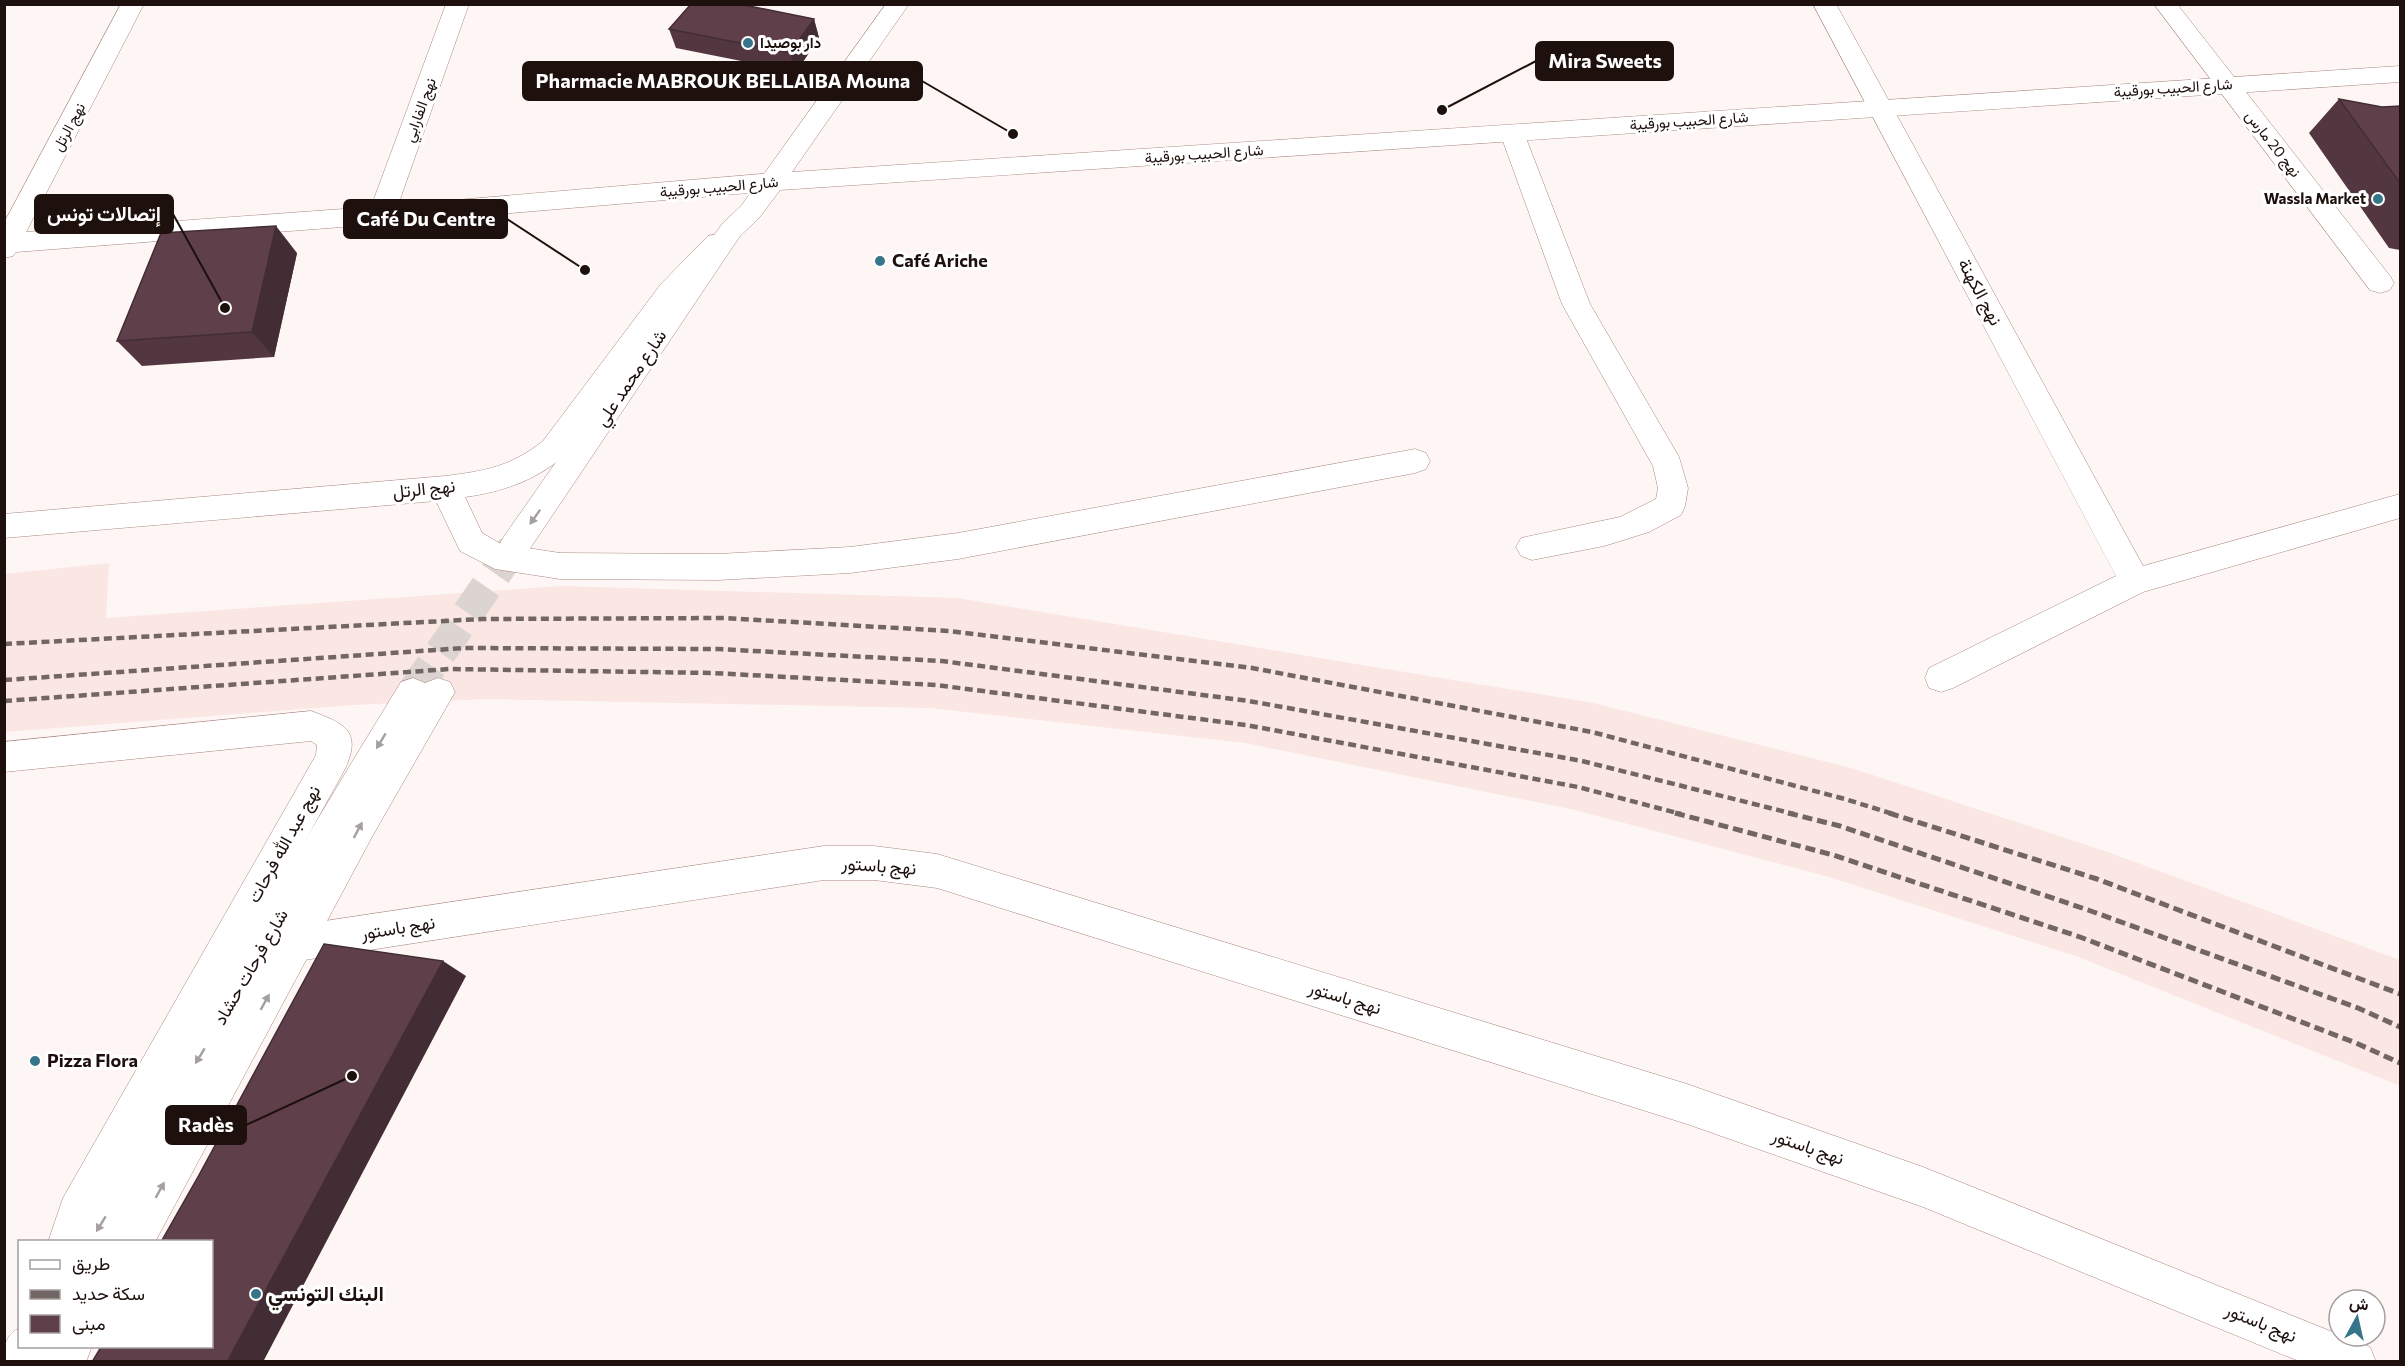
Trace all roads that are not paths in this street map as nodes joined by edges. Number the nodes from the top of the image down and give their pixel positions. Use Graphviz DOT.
graph roads {
  1 [pos="133,4"];
  2 [pos="458,4"];
  3 [pos="898,4"];
  4 [pos="1824,4"];
  5 [pos="2165,4"];
  6 [pos="2400,74"];
  7 [pos="2227,85"];
  8 [pos="1882,108"];
  9 [pos="1512,134"];
  10 [pos="772,182"];
  11 [pos="381,215"];
  12 [pos="741,221"];
  13 [pos="6,246"];
  14 [pos="2380,283"];
  15 [pos="1415,461"];
  16 [pos="445,488"];
  17 [pos="2400,506"];
  18 [pos="4,526"];
  19 [pos="1532,547"];
  20 [pos="523,550"];
  21 [pos="2135,581"];
  22 [pos="1941,678"];
  23 [pos="4,757"];
  24 [pos="298,944"];
  25 [pos="69,1240"];
  26 [pos="91,1240"];
  27 [pos="133,1240"];
  28 [pos="26,1348"];
  29 [pos="70,1348"];
  30 [pos="2308,1352"];
  31 [pos="18,1362"];
  32 [pos="62,1362"];
  33 [pos="2355,1362"];
  1 -- 13 [label="street, نهج الرتل"];
  2 -- 11 [label="street, نهج الفارابي"];
  3 -- 10 [label="street, شارع محمد علي"];
  4 -- 8 [label="street, نهج الكهنة"];
  5 -- 7 [label="street, نهج 20 مارس"];
  6 -- 7 [label="street, شارع الحبيب بورقيبة"];
  7 -- 8 [label="street, شارع الحبيب بورقيبة"];
  7 -- 14 [label="street, نهج 20 مارس"];
  8 -- 9 [label="street, شارع الحبيب بورقيبة"];
  8 -- 21 [label="street, نهج الكهنة"];
  9 -- 10 [label="street, شارع الحبيب بورقيبة"];
  9 -- 19 [label="street"];
  10 -- 11 [label="street, شارع الحبيب بورقيبة"];
  10 -- 12 [label="street, شارع محمد علي"];
  11 -- 13 [label="street, شارع الحبيب بورقيبة"];
  12 -- 16 [label="street, نهج الرتل"];
  12 -- 20 [label="street, شارع محمد علي"];
  15 -- 16 [label="street"];
  16 -- 18 [label="street, نهج الرتل"];
  17 -- 21 [label="street"];
  21 -- 22 [label="street"];
  23 -- 25 [label="street, نهج عبد الله فرحات"];
  24 -- 26 [label="street, شارع فرحات حشاد, one-way"];
  27 -- 24 [label="street, شارع فرحات حشاد, one-way"];
  24 -- 30 [label="street, نهج باستور"];
  28 -- 31 [label="street"];
  29 -- 32 [label="street"];
  30 -- 33 [label="street, نهج باستور"];
}
